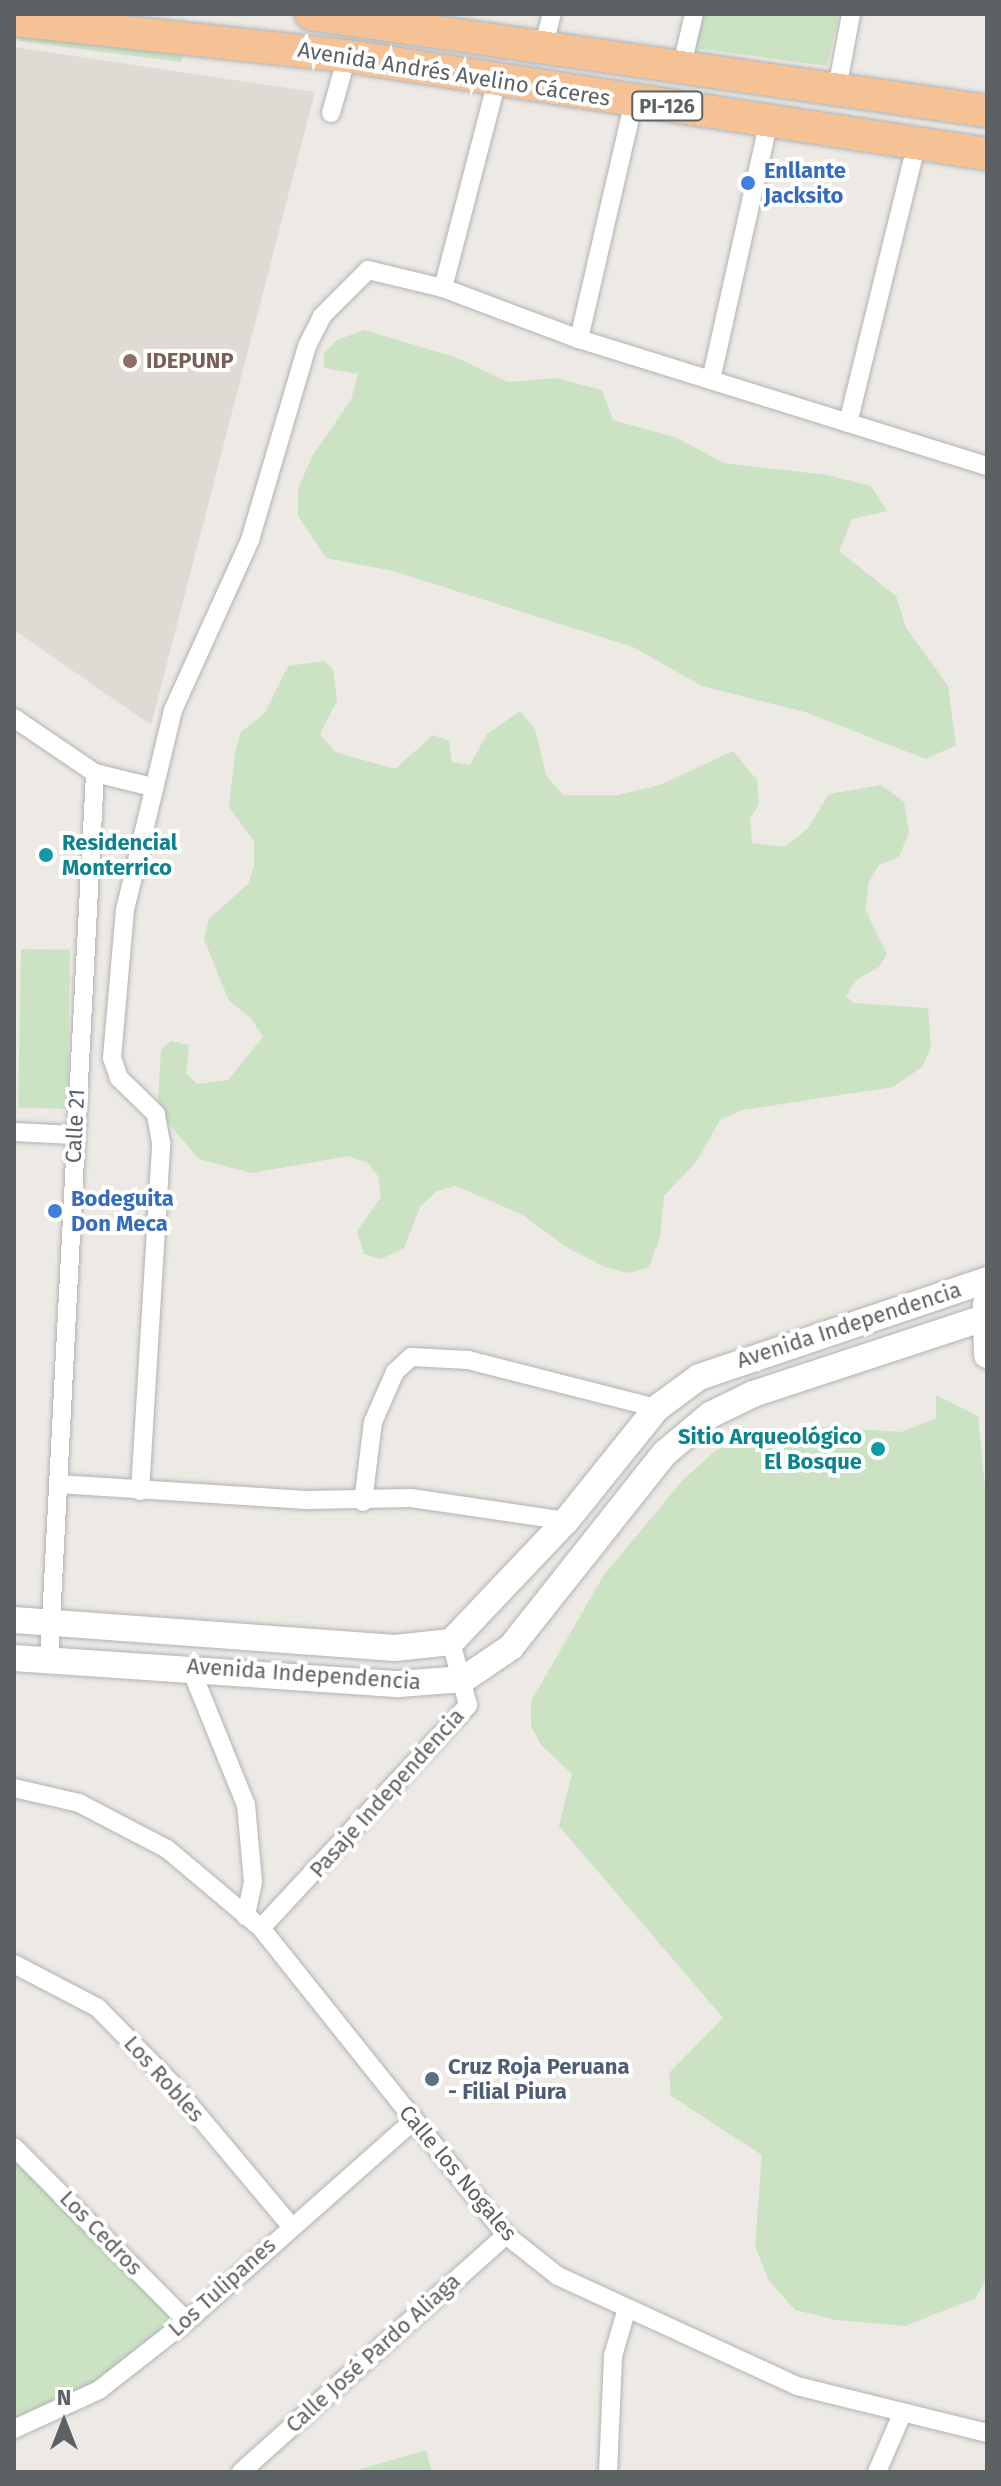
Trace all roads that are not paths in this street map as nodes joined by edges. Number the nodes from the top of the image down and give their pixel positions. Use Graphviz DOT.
graph roads {
  1 [pos="311,14"];
  2 [pos="552,14"];
  3 [pos="694,14"];
  4 [pos="851,14"];
  5 [pos="359,18"];
  6 [pos="14,20"];
  7 [pos="543,49"];
  8 [pos="347,56"];
  9 [pos="681,69"];
  10 [pos="497,81"];
  11 [pos="837,89"];
  12 [pos="634,101"];
  13 [pos="987,111"];
  14 [pos="331,113"];
  15 [pos="769,120"];
  16 [pos="917,143"];
  17 [pos="987,154"];
  18 [pos="443,288"];
  19 [pos="579,339"];
  20 [pos="711,380"];
  21 [pos="848,423"];
  22 [pos="987,466"];
  23 [pos="14,718"];
  24 [pos="95,773"];
  25 [pos="152,787"];
  26 [pos="14,1132"];
  27 [pos="74,1135"];
  28 [pos="987,1280"];
  29 [pos="986,1311"];
  30 [pos="987,1355"];
  31 [pos="657,1408"];
  32 [pos="58,1484"];
  33 [pos="140,1491"];
  34 [pos="363,1502"];
  35 [pos="566,1521"];
  36 [pos="14,1620"];
  37 [pos="51,1622"];
  38 [pos="451,1642"];
  39 [pos="14,1658"];
  40 [pos="49,1660"];
  41 [pos="190,1667"];
  42 [pos="464,1679"];
  43 [pos="14,1788"];
  44 [pos="253,1922"];
  45 [pos="14,1964"];
  46 [pos="414,2120"];
  47 [pos="14,2147"];
  48 [pos="290,2225"];
  49 [pos="506,2235"];
  50 [pos="627,2308"];
  51 [pos="187,2321"];
  52 [pos="902,2414"];
  53 [pos="14,2429"];
  54 [pos="987,2433"];
  55 [pos="241,2472"];
  56 [pos="608,2472"];
  57 [pos="877,2472"];
  1 -- 5 [label="highway, Avenida Andrés Avelino Cáceres"];
  2 -- 7 [label="street"];
  3 -- 9 [label="street"];
  4 -- 11 [label="street"];
  5 -- 7 [label="highway, Avenida Andrés Avelino Cáceres / PI-126"];
  5 -- 8 [label="main road"];
  6 -- 8 [label="highway, Avenida Andrés Avelino Cáceres"];
  7 -- 9 [label="highway, Avenida Andrés Avelino Cáceres / PI-126"];
  8 -- 10 [label="highway, Avenida Andrés Avelino Cáceres / PI-126"];
  8 -- 14 [label="street"];
  9 -- 11 [label="highway, Avenida Andrés Avelino Cáceres / PI-126"];
  10 -- 12 [label="highway, Avenida Andrés Avelino Cáceres / PI-126"];
  10 -- 18 [label="street"];
  11 -- 13 [label="highway, Avenida Andrés Avelino Cáceres / PI-126"];
  12 -- 15 [label="highway, Avenida Andrés Avelino Cáceres / PI-126"];
  12 -- 19 [label="street"];
  15 -- 16 [label="highway, Avenida Andrés Avelino Cáceres / PI-126"];
  15 -- 20 [label="street"];
  16 -- 17 [label="highway, Avenida Andrés Avelino Cáceres / PI-126"];
  16 -- 21 [label="street"];
  18 -- 19 [label="street"];
  18 -- 25 [label="street"];
  19 -- 20 [label="street"];
  20 -- 21 [label="street"];
  21 -- 22 [label="street"];
  23 -- 24 [label="street"];
  24 -- 25 [label="street"];
  24 -- 27 [label="street, Calle 21"];
  25 -- 33 [label="street"];
  26 -- 27 [label="street"];
  27 -- 32 [label="street, Calle 21"];
  28 -- 31 [label="main road, Avenida Independencia"];
  29 -- 30 [label="main road"];
  29 -- 42 [label="main road, Avenida Independencia"];
  31 -- 34 [label="street"];
  31 -- 35 [label="main road, Avenida Independencia"];
  32 -- 33 [label="street"];
  32 -- 37 [label="street, Calle 21"];
  33 -- 34 [label="street"];
  34 -- 35 [label="street"];
  35 -- 38 [label="main road, Avenida Independencia"];
  36 -- 37 [label="main road, Avenida Independencia"];
  37 -- 38 [label="main road, Avenida Independencia"];
  37 -- 40 [label="street, Calle 21"];
  38 -- 42 [label="street, Pasaje Independencia"];
  39 -- 40 [label="main road, Avenida Independencia"];
  40 -- 41 [label="main road, Avenida Independencia"];
  41 -- 42 [label="main road, Avenida Independencia"];
  41 -- 44 [label="street"];
  42 -- 44 [label="street, Pasaje Independencia"];
  43 -- 44 [label="street, Calle los Nogales"];
  44 -- 46 [label="street, Calle los Nogales"];
  45 -- 48 [label="street, Los Robles"];
  46 -- 48 [label="street, Los Tulipanes"];
  46 -- 49 [label="street, Calle los Nogales"];
  47 -- 51 [label="street, Los Cedros"];
  48 -- 51 [label="street, Los Tulipanes"];
  49 -- 50 [label="street, Calle los Nogales"];
  49 -- 55 [label="street, Calle José Pardo Aliaga"];
  50 -- 52 [label="street, Calle los Nogales"];
  50 -- 56 [label="street"];
  51 -- 53 [label="street, Los Tulipanes"];
  52 -- 54 [label="street, Calle los Nogales"];
  52 -- 57 [label="street"];
}
